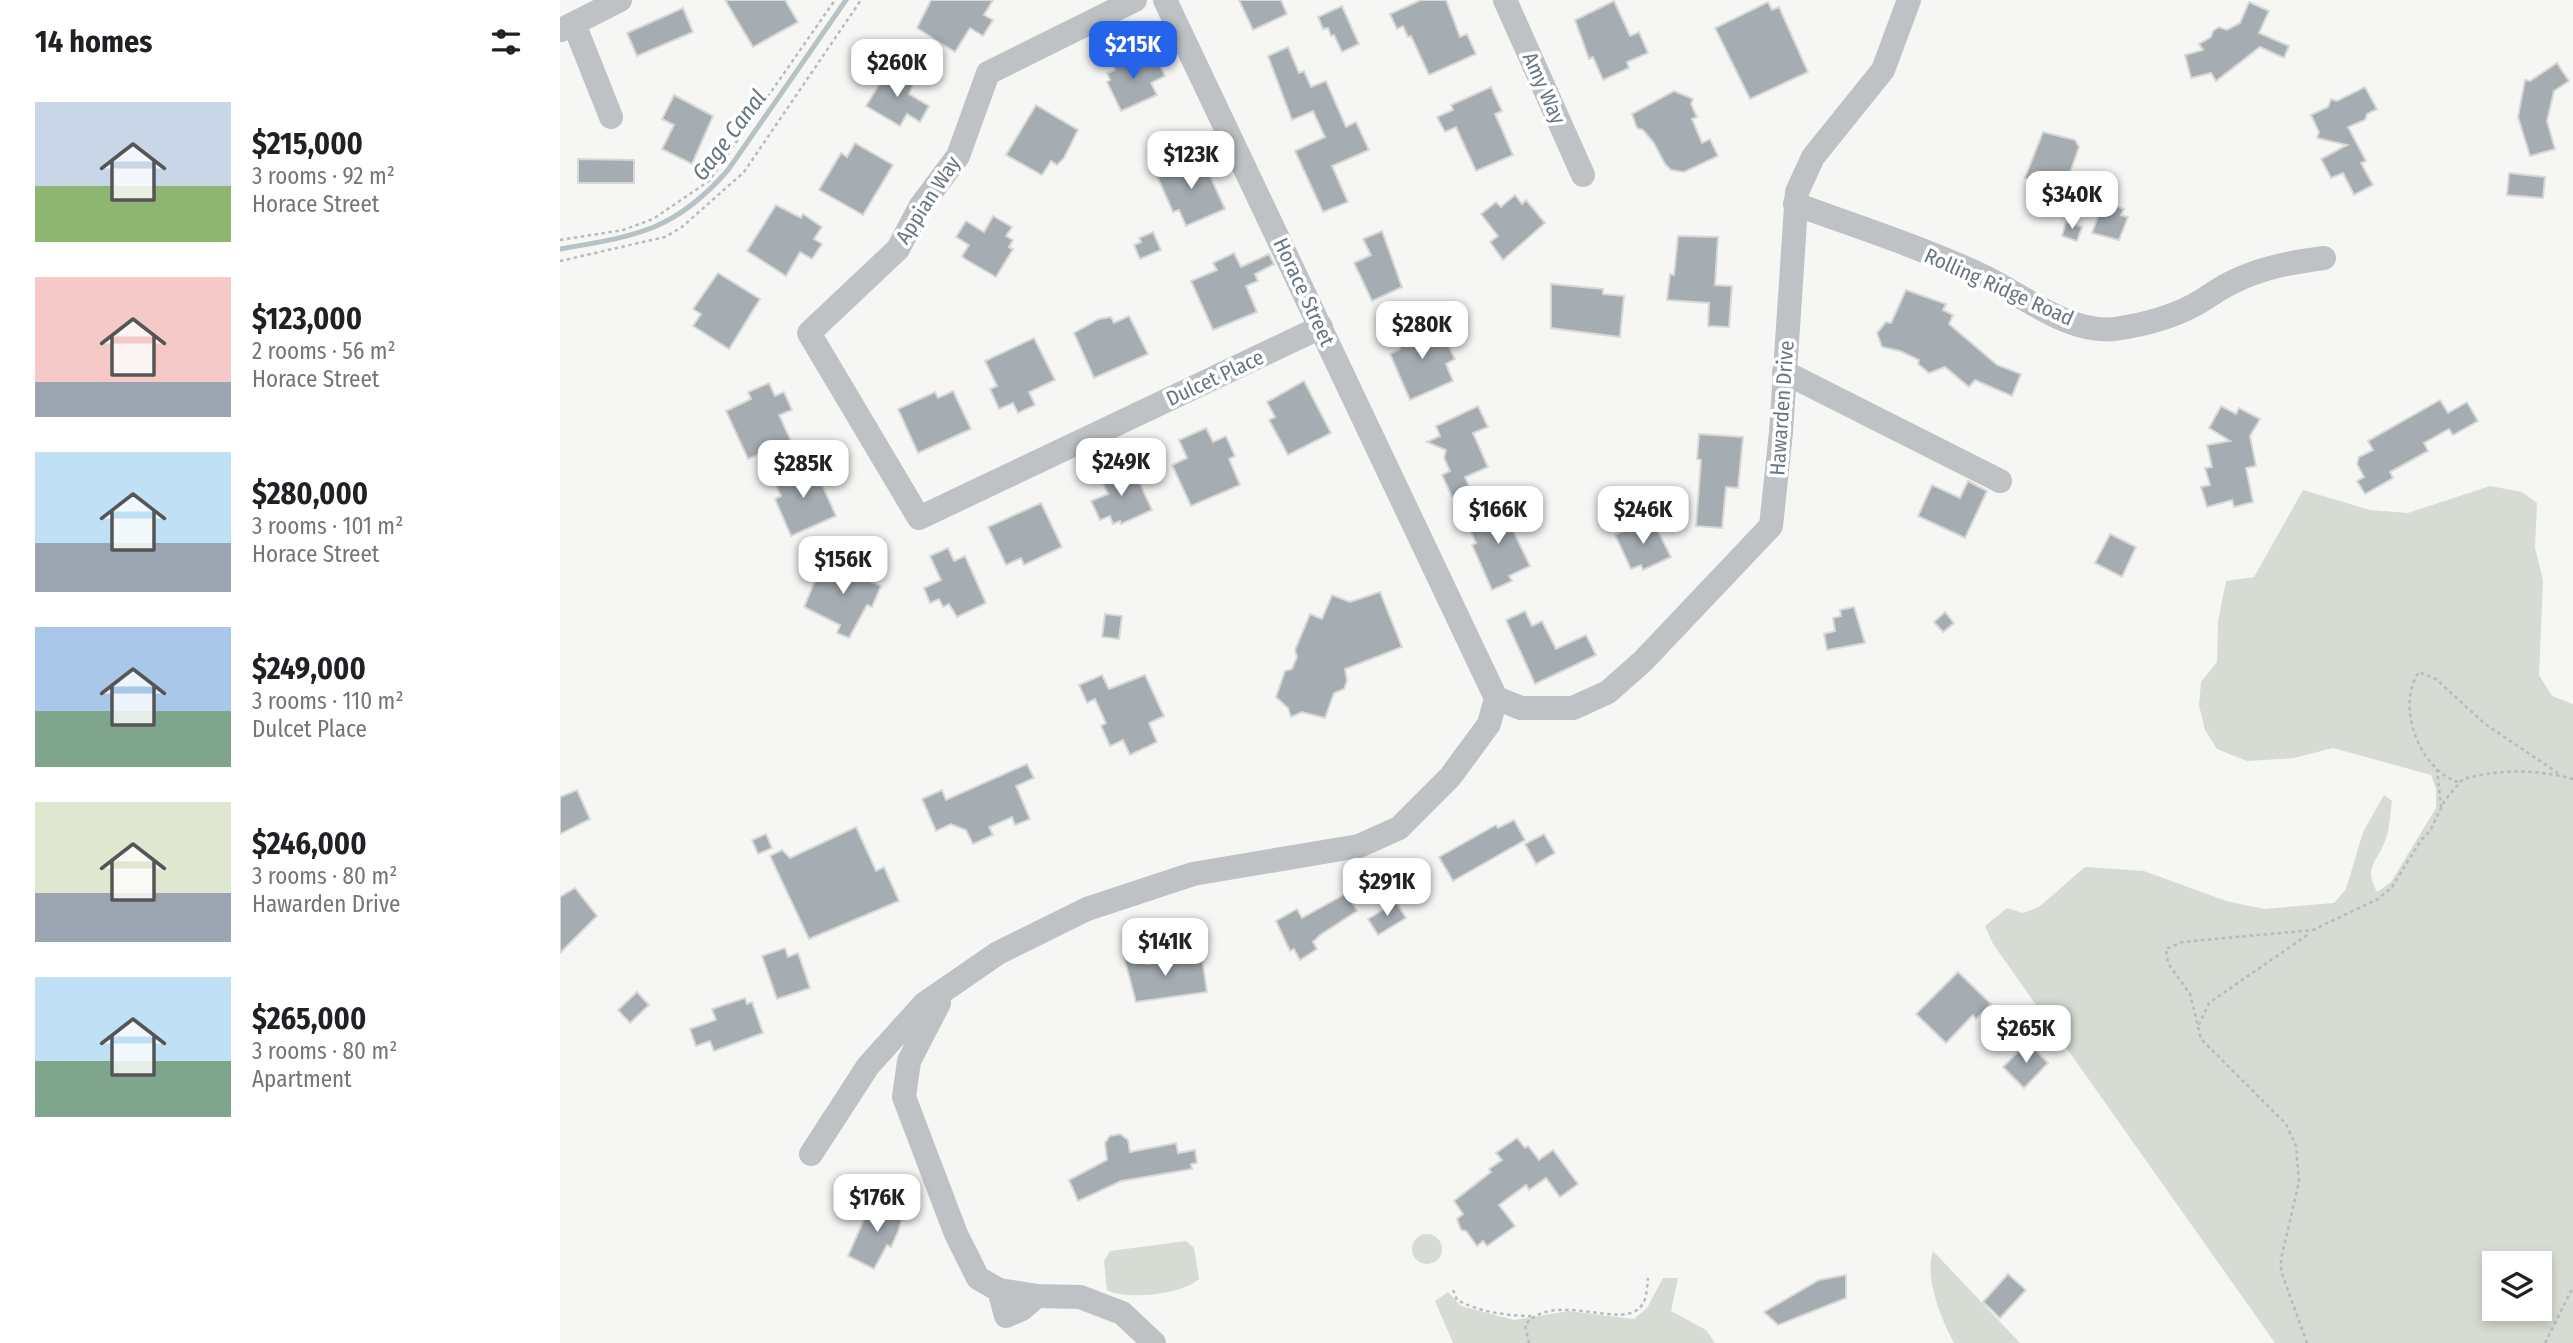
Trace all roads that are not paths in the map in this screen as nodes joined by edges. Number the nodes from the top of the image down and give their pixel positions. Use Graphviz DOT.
graph roads {
  1 [pos="620,0"];
  2 [pos="1135,0"];
  3 [pos="1165,0"];
  4 [pos="1505,0"];
  5 [pos="1909,0"];
  6 [pos="567,27"];
  7 [pos="611,117"];
  8 [pos="1583,175"];
  9 [pos="1795,204"];
  10 [pos="2324,258"];
  11 [pos="1321,327"];
  12 [pos="1784,372"];
  13 [pos="2000,481"];
  14 [pos="919,518"];
  15 [pos="1496,698"];
  16 [pos="1521,708"];
  17 [pos="1489,724"];
  18 [pos="948,987"];
  19 [pos="811,1154"];
  20 [pos="1154,1343"];
  1 -- 6 [label="street"];
  2 -- 14 [label="street, Appian Way"];
  3 -- 11 [label="street, Horace Street"];
  4 -- 8 [label="street, Amy Way"];
  5 -- 9 [label="street, Hawarden Drive"];
  6 -- 7 [label="street"];
  9 -- 10 [label="street, Rolling Ridge Road"];
  9 -- 12 [label="street, Hawarden Drive"];
  11 -- 14 [label="street, Dulcet Place"];
  11 -- 15 [label="street, Horace Street"];
  12 -- 13 [label="street"];
  12 -- 16 [label="street, Hawarden Drive"];
  15 -- 16 [label="street, Hawarden Drive"];
  15 -- 17 [label="street"];
  16 -- 17 [label="street"];
  17 -- 18 [label="street"];
  18 -- 19 [label="street"];
  18 -- 20 [label="street"];
}
